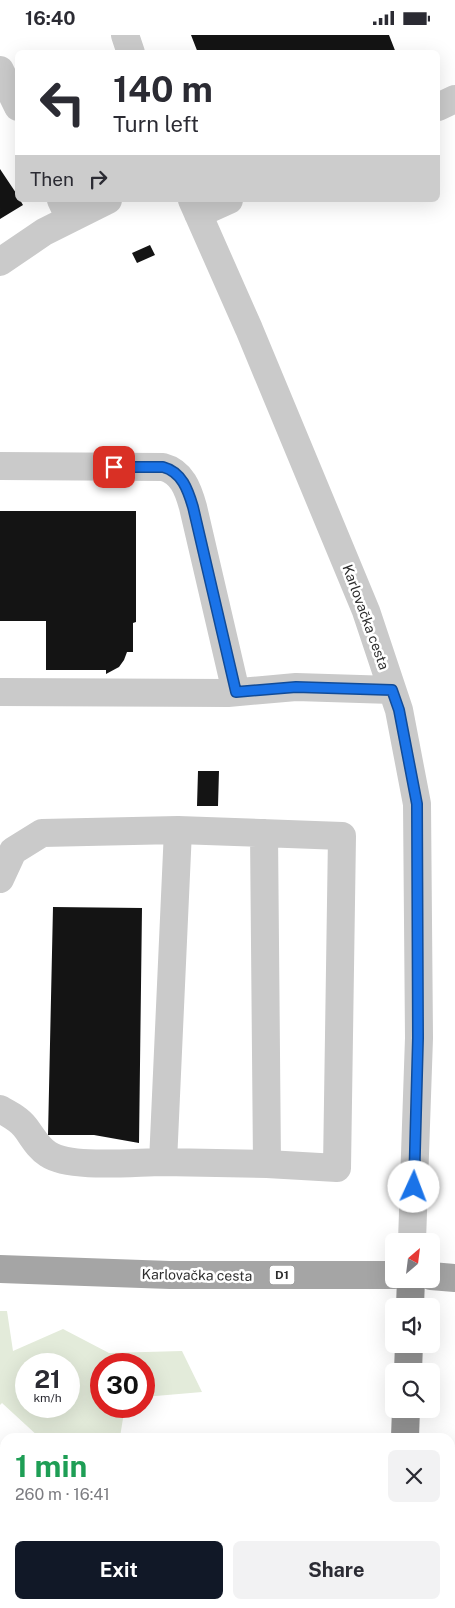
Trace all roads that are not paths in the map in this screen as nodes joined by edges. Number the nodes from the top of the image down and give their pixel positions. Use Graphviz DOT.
graph roads {
  1 [pos="125,35"];
  2 [pos="130,50"];
  3 [pos="0,70"];
  4 [pos="455,99"];
  5 [pos="15,101"];
  6 [pos="440,106"];
  7 [pos="99,202"];
  8 [pos="219,202"];
  9 [pos="195,207"];
  10 [pos="65,210"];
  11 [pos="0,262"];
  12 [pos="0,466"];
  13 [pos="392,690"];
  14 [pos="0,692"];
  15 [pos="236,692"];
  16 [pos="178,830"];
  17 [pos="264,833"];
  18 [pos="0,879"];
  19 [pos="0,1109"];
  20 [pos="163,1161"];
  21 [pos="267,1164"];
  22 [pos="412,1233"];
  23 [pos="0,1269"];
  24 [pos="385,1275"];
  25 [pos="440,1277"];
  26 [pos="455,1278"];
  27 [pos="406,1418"];
  28 [pos="405,1433"];
  1 -- 2 [label="street"];
  3 -- 5 [label="street"];
  4 -- 6 [label="street"];
  7 -- 10 [label="street"];
  8 -- 9 [label="street"];
  9 -- 13 [label="street, Karlovačka cesta"];
  10 -- 11 [label="street"];
  12 -- 15 [label="street"];
  13 -- 15 [label="street"];
  13 -- 22 [label="street, Karlovačka cesta"];
  14 -- 15 [label="street"];
  16 -- 17 [label="street"];
  16 -- 18 [label="street"];
  16 -- 20 [label="street"];
  17 -- 21 [label="street"];
  17 -- 21 [label="street"];
  19 -- 20 [label="street"];
  20 -- 21 [label="street"];
  23 -- 24 [label="main road, Karlovačka cesta / D1"];
  25 -- 26 [label="main road"];
  27 -- 28 [label="highway"];
}
